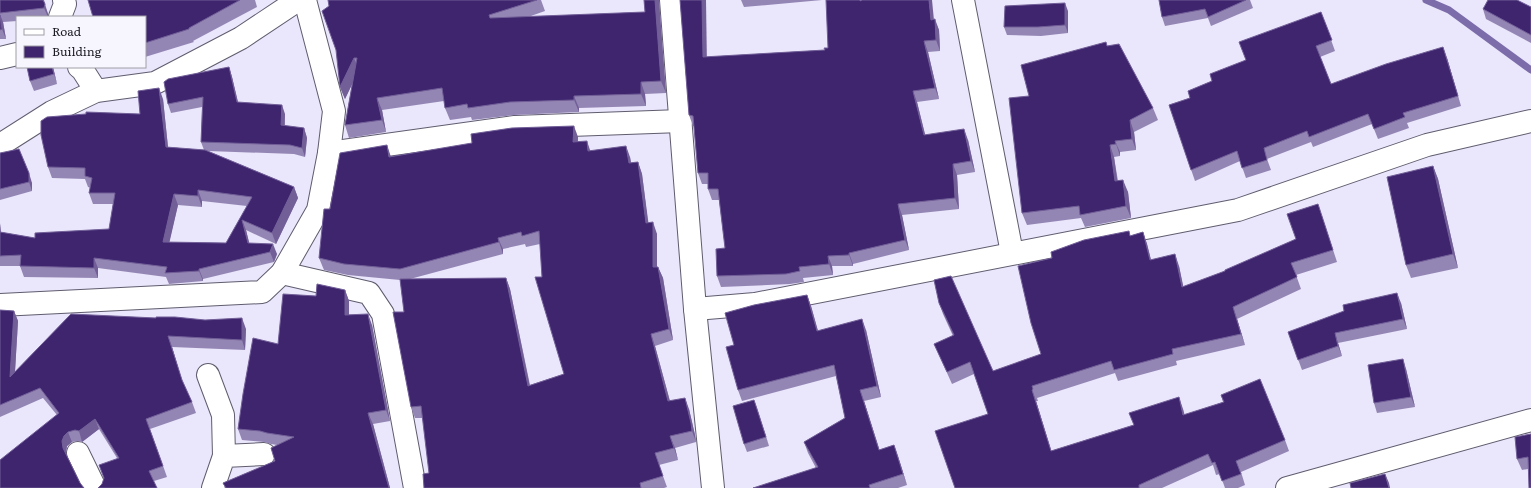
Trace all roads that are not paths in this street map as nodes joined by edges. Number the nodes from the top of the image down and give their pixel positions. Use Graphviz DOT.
graph roads {
  1 [pos="64,0"];
  2 [pos="298,0"];
  3 [pos="305,0"];
  4 [pos="671,0"];
  5 [pos="963,0"];
  6 [pos="60,16"];
  7 [pos="16,54"];
  8 [pos="0,58"];
  9 [pos="80,68"];
  10 [pos="96,91"];
  11 [pos="681,120"];
  12 [pos="1531,121"];
  13 [pos="0,145"];
  14 [pos="329,153"];
  15 [pos="1012,253"];
  16 [pos="282,272"];
  17 [pos="0,305"];
  18 [pos="695,309"];
  19 [pos="208,375"];
  20 [pos="1531,420"];
  21 [pos="78,453"];
  22 [pos="264,454"];
  23 [pos="224,456"];
  24 [pos="95,488"];
  25 [pos="213,488"];
  26 [pos="415,488"];
  27 [pos="713,488"];
  28 [pos="1287,488"];
  1 -- 6 [label="street"];
  2 -- 10 [label="street"];
  3 -- 14 [label="street"];
  4 -- 11 [label="street"];
  5 -- 15 [label="street"];
  7 -- 8 [label="street"];
  9 -- 10 [label="street"];
  10 -- 13 [label="street"];
  11 -- 14 [label="street"];
  11 -- 18 [label="street"];
  12 -- 15 [label="street"];
  14 -- 16 [label="street"];
  15 -- 18 [label="street"];
  16 -- 17 [label="street"];
  16 -- 26 [label="street"];
  18 -- 27 [label="street"];
  19 -- 23 [label="street"];
  20 -- 28 [label="street"];
  21 -- 24 [label="street"];
  22 -- 23 [label="street"];
  23 -- 25 [label="street"];
}
